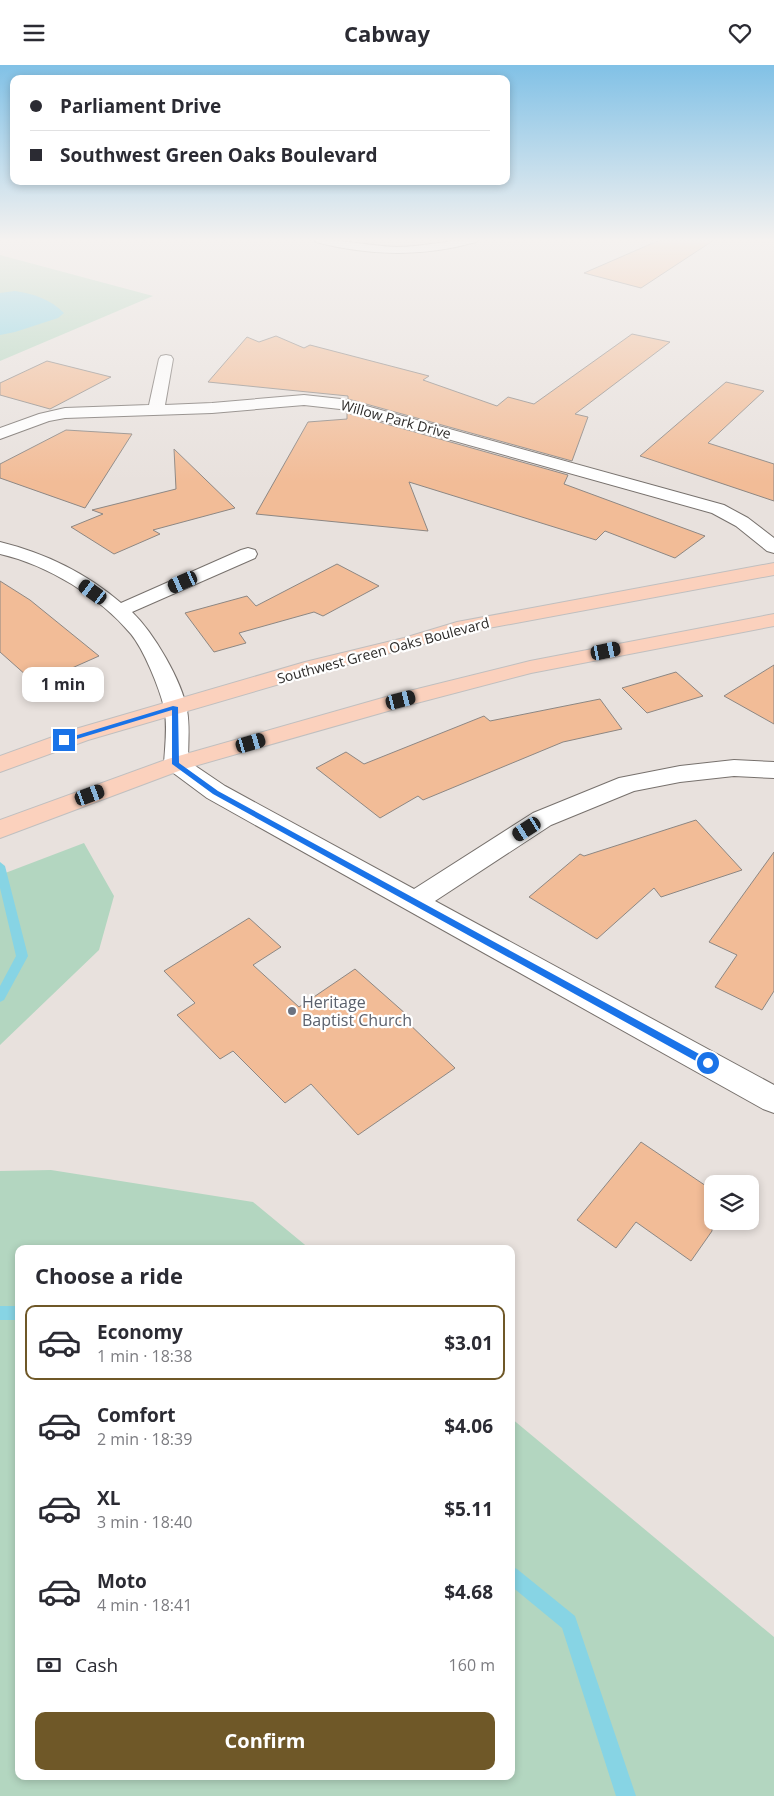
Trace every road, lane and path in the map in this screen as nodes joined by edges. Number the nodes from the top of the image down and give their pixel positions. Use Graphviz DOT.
graph roads {
  1 [pos="166,359"];
  2 [pos="156,410"];
  3 [pos="0,434"];
  4 [pos="774,547"];
  5 [pos="0,548"];
  6 [pos="248,554"];
  7 [pos="774,569"];
  8 [pos="119,611"];
  9 [pos="774,620"];
  10 [pos="175,707"];
  11 [pos="9,760"];
  12 [pos="176,764"];
  13 [pos="774,770"];
  14 [pos="0,829"];
  15 [pos="416,901"];
  16 [pos="774,1100"];
  1 -- 2 [label="street"];
  2 -- 3 [label="street, Willow Park Drive"];
  2 -- 4 [label="street, Willow Park Drive"];
  5 -- 8 [label="street"];
  6 -- 8 [label="street"];
  7 -- 10 [label="main road, Southwest Green Oaks Boulevard"];
  8 -- 10 [label="street"];
  9 -- 12 [label="main road"];
  10 -- 11 [label="main road, Southwest Green Oaks Boulevard"];
  10 -- 12 [label="street"];
  12 -- 14 [label="main road"];
  12 -- 15 [label="street"];
  13 -- 15 [label="street"];
  15 -- 16 [label="street"];
}
